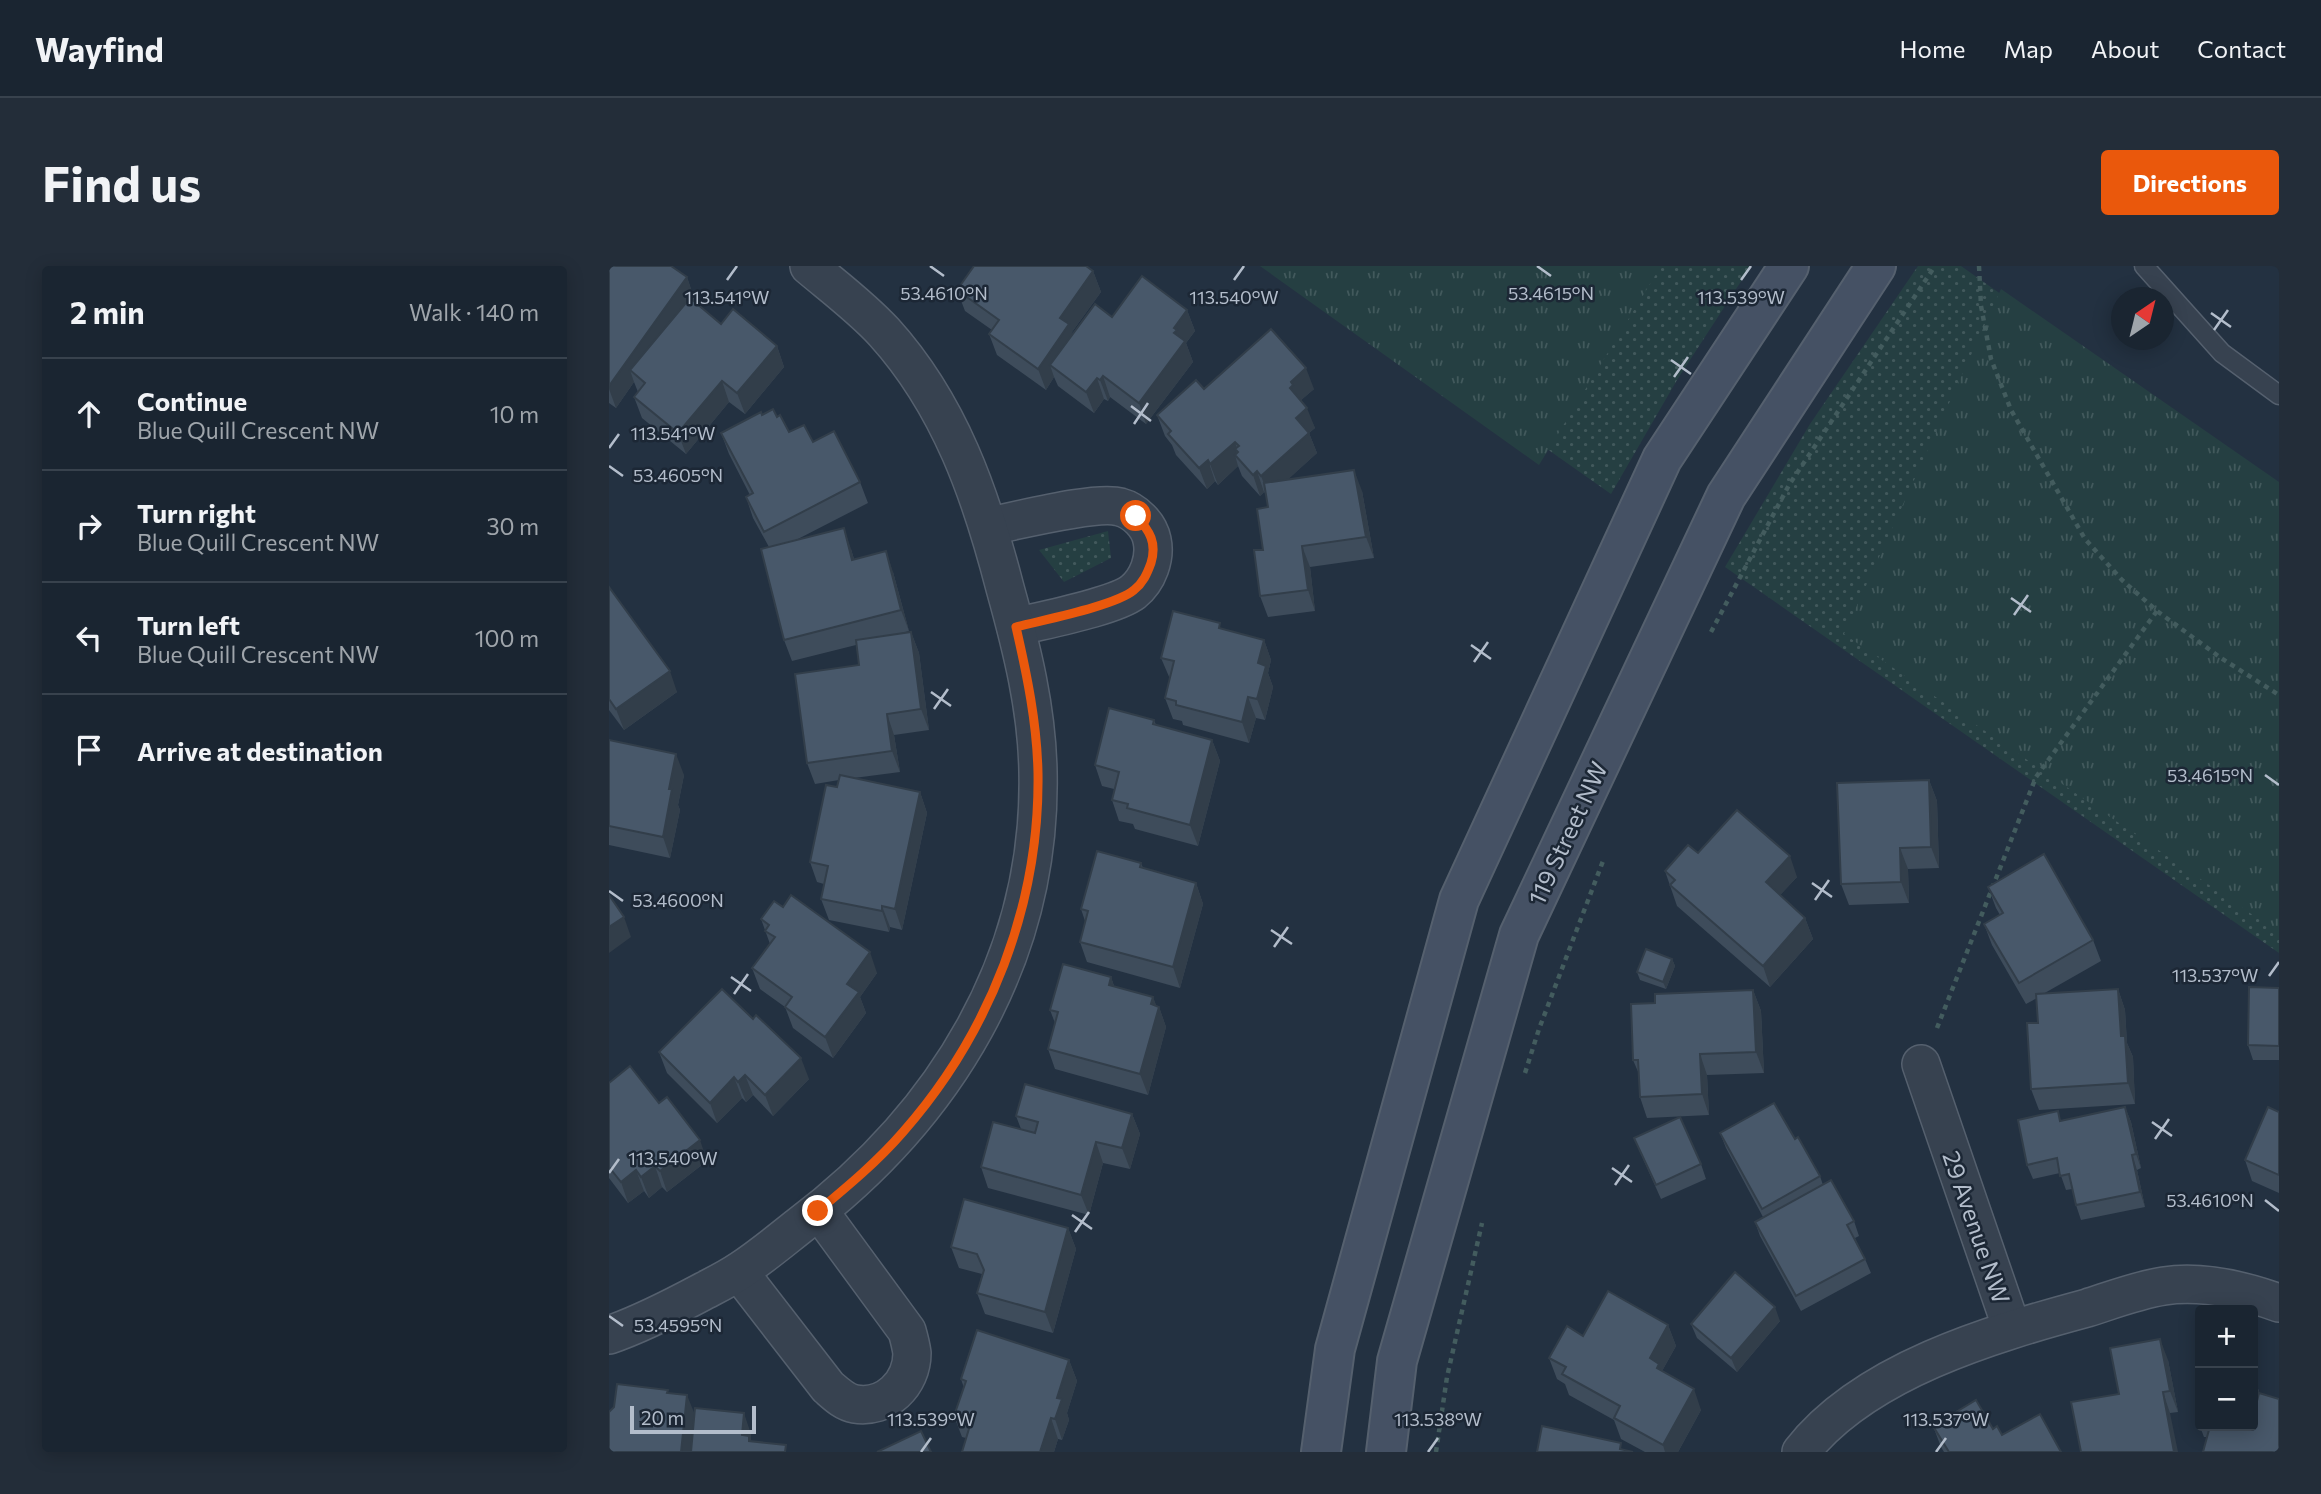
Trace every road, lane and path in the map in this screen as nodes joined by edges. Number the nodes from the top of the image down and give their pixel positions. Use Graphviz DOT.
graph roads {
  1 [pos="809,266"];
  2 [pos="1789,266"];
  3 [pos="1876,266"];
  4 [pos="1935,266"];
  5 [pos="1979,266"];
  6 [pos="2144,266"];
  7 [pos="2279,395"];
  8 [pos="989,526"];
  9 [pos="2157,611"];
  10 [pos="1016,627"];
  11 [pos="1710,633"];
  12 [pos="2279,695"];
  13 [pos="1606,854"];
  14 [pos="1921,1064"];
  15 [pos="1523,1082"];
  16 [pos="818,1211"];
  17 [pos="1485,1214"];
  18 [pos="739,1272"];
  19 [pos="2279,1303"];
  20 [pos="2012,1329"];
  21 [pos="609,1335"];
  22 [pos="1321,1452"];
  23 [pos="1386,1452"];
  24 [pos="1436,1452"];
  25 [pos="1801,1452"];
  1 -- 8 [label="street"];
  2 -- 22 [label="main road"];
  3 -- 23 [label="main road, 119 Street NW"];
  4 -- 11 [label="path"];
  5 -- 9 [label="path"];
  6 -- 7 [label="lane"];
  8 -- 10 [label="street"];
  8 -- 10 [label="street"];
  9 -- 12 [label="path"];
  9 -- 14 [label="path"];
  10 -- 16 [label="street"];
  13 -- 15 [label="path"];
  14 -- 20 [label="street, 29 Avenue NW"];
  16 -- 18 [label="street"];
  16 -- 18 [label="street"];
  17 -- 24 [label="path"];
  18 -- 21 [label="street"];
  19 -- 20 [label="street, 29 Avenue NW"];
  20 -- 25 [label="street"];
}
